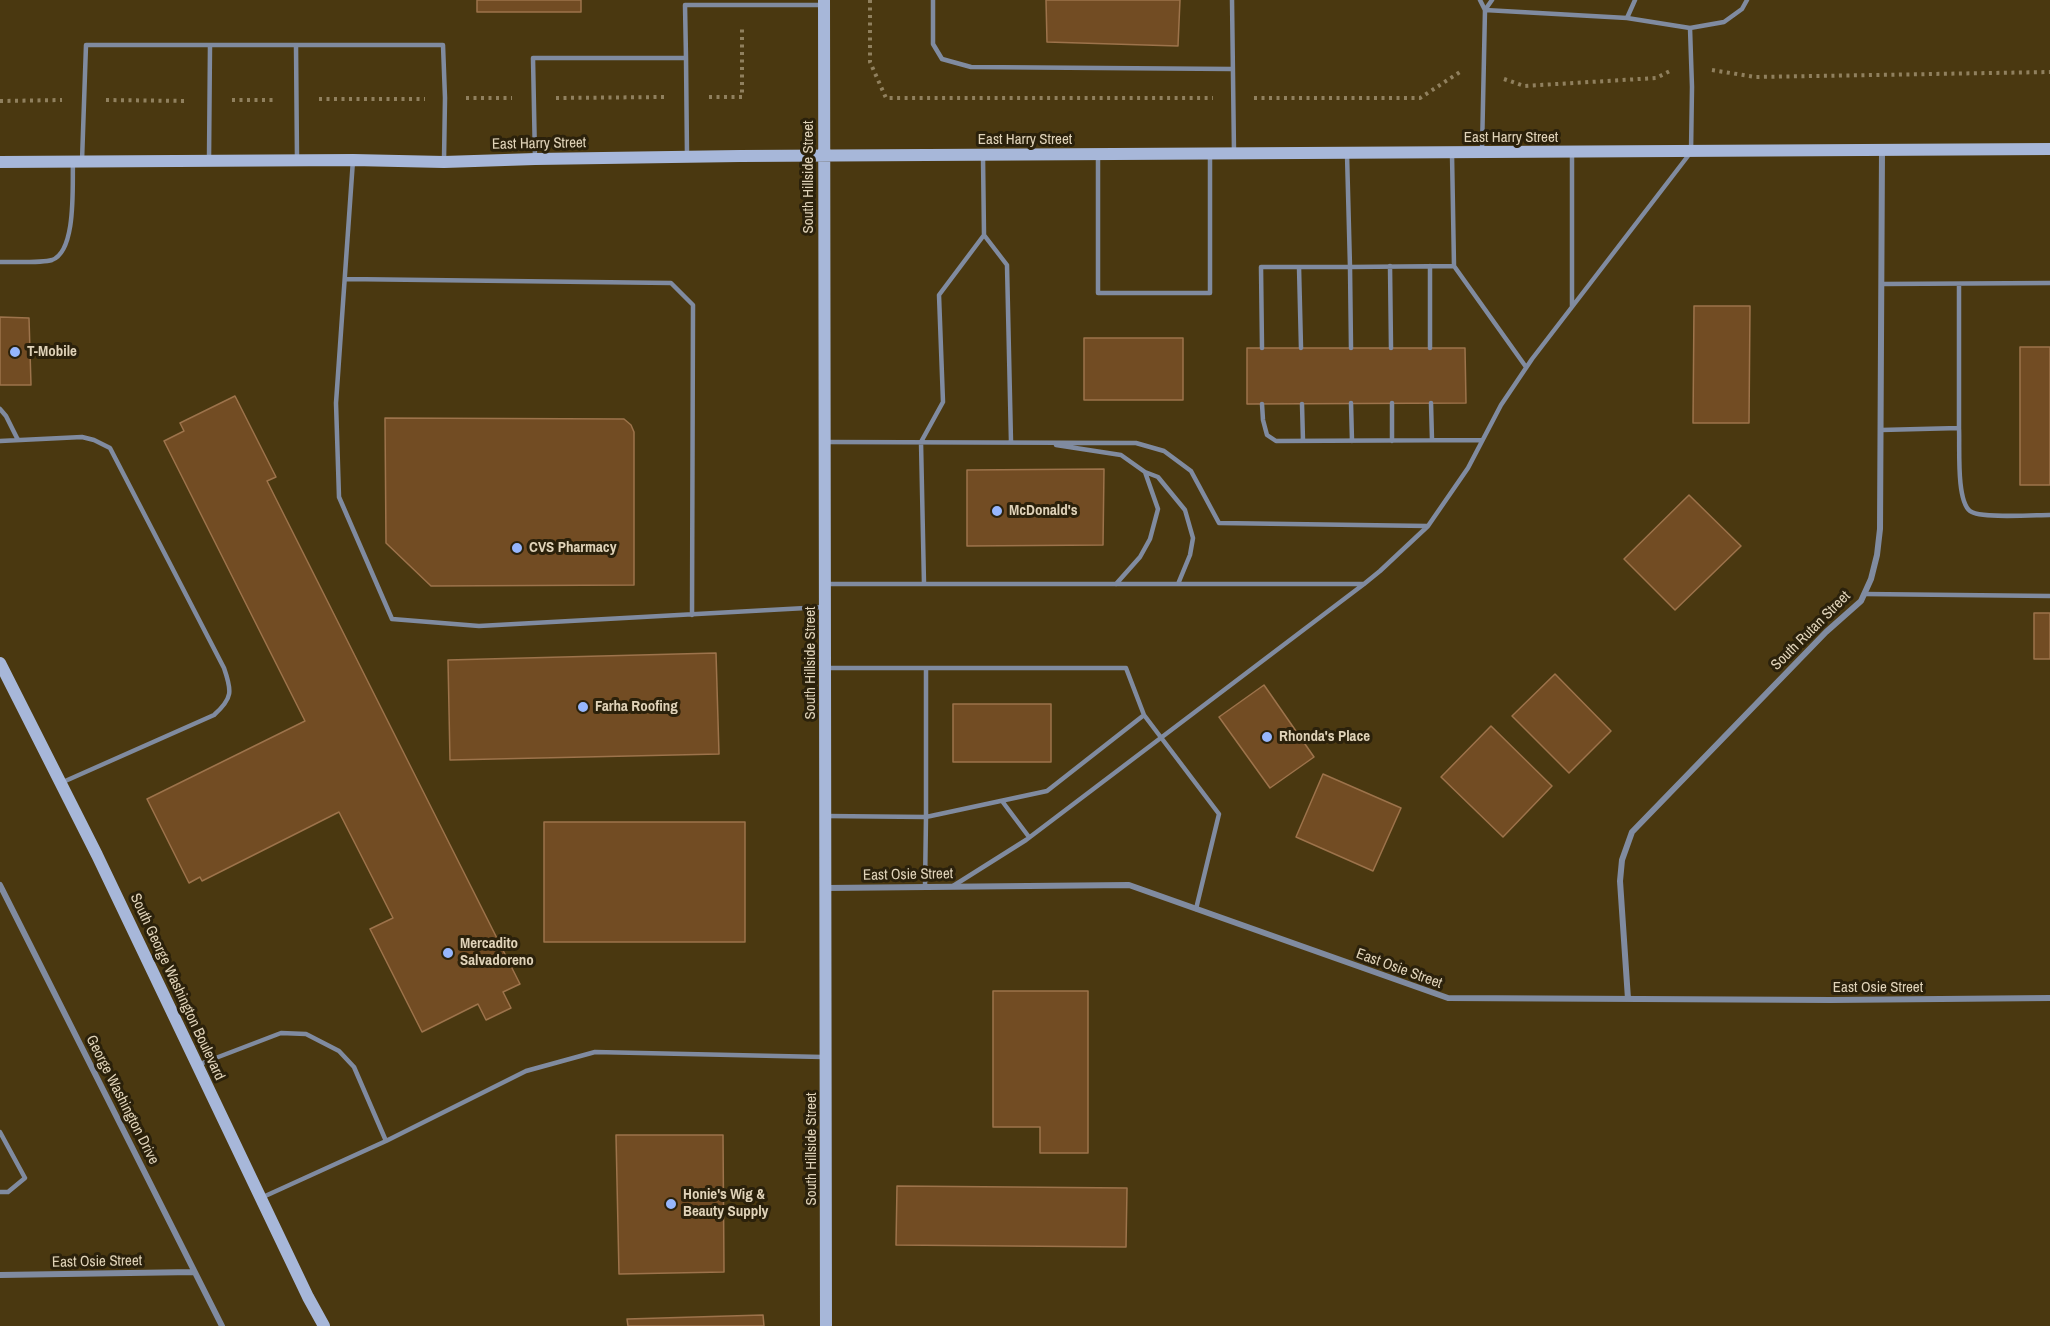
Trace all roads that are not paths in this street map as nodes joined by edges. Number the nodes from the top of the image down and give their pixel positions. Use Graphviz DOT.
graph roads {
  1 [pos="933,0"];
  2 [pos="1232,0"];
  3 [pos="1480,0"];
  4 [pos="1492,0"];
  5 [pos="1635,0"];
  6 [pos="1747,0"];
  7 [pos="685,2"];
  8 [pos="824,2"];
  9 [pos="1485,10"];
  10 [pos="1627,18"];
  11 [pos="1690,28"];
  12 [pos="210,45"];
  13 [pos="296,45"];
  14 [pos="686,58"];
  15 [pos="1232,69"];
  16 [pos="2050,149"];
  17 [pos="1882,150"];
  18 [pos="1572,152"];
  19 [pos="1691,152"];
  20 [pos="1452,153"];
  21 [pos="1482,153"];
  22 [pos="1098,154"];
  23 [pos="1210,154"];
  24 [pos="1234,154"];
  25 [pos="1347,154"];
  26 [pos="824,155"];
  27 [pos="983,155"];
  28 [pos="687,157"];
  29 [pos="535,159"];
  30 [pos="209,160"];
  31 [pos="353,160"];
  32 [pos="297,161"];
  33 [pos="0,162"];
  34 [pos="77,162"];
  35 [pos="444,162"];
  36 [pos="984,235"];
  37 [pos="0,262"];
  38 [pos="1390,266"];
  39 [pos="1430,266"];
  40 [pos="1454,266"];
  41 [pos="1299,267"];
  42 [pos="1350,267"];
  43 [pos="345,279"];
  44 [pos="2050,283"];
  45 [pos="1882,284"];
  46 [pos="1959,284"];
  47 [pos="1572,306"];
  48 [pos="1262,348"];
  49 [pos="1301,348"];
  50 [pos="1351,348"];
  51 [pos="1391,348"];
  52 [pos="1430,348"];
  53 [pos="1526,368"];
  54 [pos="1351,403"];
  55 [pos="1392,403"];
  56 [pos="1431,403"];
  57 [pos="1262,404"];
  58 [pos="1302,404"];
  59 [pos="0,409"];
  60 [pos="1959,428"];
  61 [pos="1881,430"];
  62 [pos="18,440"];
  63 [pos="1432,440"];
  64 [pos="1482,440"];
  65 [pos="0,441"];
  66 [pos="1303,441"];
  67 [pos="1352,441"];
  68 [pos="1392,441"];
  69 [pos="825,442"];
  70 [pos="921,442"];
  71 [pos="1011,442"];
  72 [pos="1039,442"];
  73 [pos="1145,472"];
  74 [pos="2050,514"];
  75 [pos="1428,526"];
  76 [pos="825,584"];
  77 [pos="924,584"];
  78 [pos="1116,584"];
  79 [pos="1178,584"];
  80 [pos="1364,584"];
  81 [pos="1864,594"];
  82 [pos="2050,596"];
  83 [pos="825,607"];
  84 [pos="692,615"];
  85 [pos="0,663"];
  86 [pos="825,668"];
  87 [pos="926,668"];
  88 [pos="1144,715"];
  89 [pos="1162,737"];
  90 [pos="61,783"];
  91 [pos="1002,801"];
  92 [pos="826,816"];
  93 [pos="926,817"];
  94 [pos="1029,837"];
  95 [pos="0,885"];
  96 [pos="953,886"];
  97 [pos="926,887"];
  98 [pos="826,888"];
  99 [pos="1196,909"];
  100 [pos="2050,998"];
  101 [pos="1628,999"];
  102 [pos="827,1057"];
  103 [pos="197,1065"];
  104 [pos="0,1132"];
  105 [pos="386,1141"];
  106 [pos="0,1192"];
  107 [pos="261,1198"];
  108 [pos="194,1272"];
  109 [pos="0,1275"];
  110 [pos="222,1326"];
  111 [pos="324,1326"];
  112 [pos="826,1326"];
  1 -- 15 [label="lane"];
  2 -- 15 [label="lane"];
  3 -- 9 [label="lane"];
  4 -- 9 [label="lane"];
  5 -- 10 [label="lane"];
  6 -- 11 [label="lane"];
  7 -- 8 [label="lane"];
  7 -- 14 [label="lane"];
  8 -- 26 [label="main road, South Hillside Street"];
  9 -- 10 [label="lane"];
  9 -- 21 [label="lane"];
  10 -- 11 [label="lane"];
  11 -- 19 [label="lane"];
  12 -- 13 [label="lane"];
  12 -- 30 [label="lane"];
  12 -- 34 [label="lane"];
  13 -- 32 [label="lane"];
  13 -- 35 [label="lane"];
  14 -- 28 [label="lane"];
  14 -- 29 [label="lane"];
  15 -- 24 [label="lane"];
  16 -- 17 [label="main road, East Harry Street"];
  17 -- 19 [label="main road, East Harry Street"];
  17 -- 45 [label="street, South Rutan Street"];
  18 -- 19 [label="main road, East Harry Street"];
  18 -- 21 [label="main road, East Harry Street"];
  18 -- 47 [label="lane"];
  19 -- 47 [label="lane"];
  20 -- 21 [label="main road, East Harry Street"];
  20 -- 25 [label="main road, East Harry Street"];
  20 -- 40 [label="lane"];
  22 -- 23 [label="main road, East Harry Street"];
  22 -- 23 [label="lane"];
  22 -- 27 [label="main road, East Harry Street"];
  23 -- 24 [label="main road, East Harry Street"];
  24 -- 25 [label="main road, East Harry Street"];
  25 -- 42 [label="lane"];
  26 -- 27 [label="main road, East Harry Street"];
  26 -- 28 [label="main road, East Harry Street"];
  26 -- 69 [label="main road, South Hillside Street"];
  27 -- 36 [label="lane"];
  28 -- 29 [label="main road, East Harry Street"];
  29 -- 35 [label="main road, East Harry Street"];
  30 -- 32 [label="main road, East Harry Street"];
  30 -- 34 [label="main road, East Harry Street"];
  31 -- 32 [label="main road, East Harry Street"];
  31 -- 35 [label="main road, East Harry Street"];
  31 -- 43 [label="lane"];
  33 -- 34 [label="main road, East Harry Street"];
  34 -- 37 [label="lane"];
  36 -- 70 [label="lane"];
  36 -- 71 [label="lane"];
  38 -- 39 [label="lane"];
  38 -- 42 [label="lane"];
  38 -- 51 [label="lane"];
  39 -- 40 [label="lane"];
  39 -- 52 [label="lane"];
  40 -- 53 [label="lane"];
  41 -- 42 [label="lane"];
  41 -- 48 [label="lane"];
  41 -- 49 [label="lane"];
  42 -- 50 [label="lane"];
  43 -- 84 [label="lane"];
  43 -- 84 [label="lane"];
  44 -- 46 [label="lane"];
  45 -- 46 [label="lane"];
  45 -- 61 [label="street, South Rutan Street"];
  46 -- 60 [label="lane"];
  47 -- 53 [label="lane"];
  53 -- 64 [label="lane"];
  54 -- 67 [label="lane"];
  55 -- 68 [label="lane"];
  56 -- 63 [label="lane"];
  57 -- 66 [label="lane"];
  58 -- 66 [label="lane"];
  59 -- 62 [label="lane"];
  60 -- 61 [label="lane"];
  60 -- 74 [label="lane"];
  61 -- 81 [label="street, South Rutan Street"];
  62 -- 65 [label="lane"];
  62 -- 90 [label="lane"];
  63 -- 64 [label="lane"];
  63 -- 68 [label="lane"];
  64 -- 75 [label="lane"];
  66 -- 67 [label="lane"];
  67 -- 68 [label="lane"];
  69 -- 70 [label="lane"];
  69 -- 76 [label="main road, South Hillside Street"];
  70 -- 71 [label="lane"];
  70 -- 77 [label="lane"];
  71 -- 72 [label="lane"];
  72 -- 73 [label="lane"];
  72 -- 75 [label="lane"];
  73 -- 78 [label="lane"];
  73 -- 79 [label="lane"];
  75 -- 80 [label="lane"];
  76 -- 77 [label="lane"];
  76 -- 83 [label="main road, South Hillside Street"];
  77 -- 78 [label="lane"];
  78 -- 79 [label="lane"];
  79 -- 80 [label="lane"];
  80 -- 89 [label="lane"];
  81 -- 82 [label="lane"];
  81 -- 101 [label="street, South Rutan Street"];
  83 -- 84 [label="lane"];
  83 -- 86 [label="main road, South Hillside Street"];
  85 -- 90 [label="main road, South George Washington Boulevard"];
  86 -- 87 [label="lane"];
  86 -- 92 [label="main road, South Hillside Street"];
  87 -- 88 [label="lane"];
  87 -- 93 [label="lane"];
  88 -- 89 [label="lane"];
  88 -- 91 [label="lane"];
  89 -- 94 [label="lane"];
  89 -- 99 [label="lane"];
  90 -- 103 [label="main road, South George Washington Boulevard"];
  91 -- 93 [label="lane"];
  91 -- 94 [label="lane"];
  92 -- 93 [label="lane"];
  92 -- 98 [label="main road, South Hillside Street"];
  93 -- 97 [label="lane"];
  94 -- 96 [label="lane"];
  95 -- 108 [label="street, George Washington Drive"];
  96 -- 97 [label="street, East Osie Street"];
  96 -- 99 [label="street, East Osie Street"];
  97 -- 98 [label="street, East Osie Street"];
  98 -- 102 [label="main road, South Hillside Street"];
  99 -- 101 [label="street, East Osie Street"];
  100 -- 101 [label="street, East Osie Street"];
  102 -- 105 [label="lane"];
  102 -- 112 [label="main road, South Hillside Street"];
  103 -- 105 [label="lane"];
  103 -- 107 [label="main road, South George Washington Boulevard"];
  104 -- 106 [label="lane"];
  105 -- 107 [label="lane"];
  107 -- 111 [label="main road, South George Washington Boulevard"];
  108 -- 109 [label="street, East Osie Street"];
  108 -- 110 [label="street, George Washington Drive"];
}
